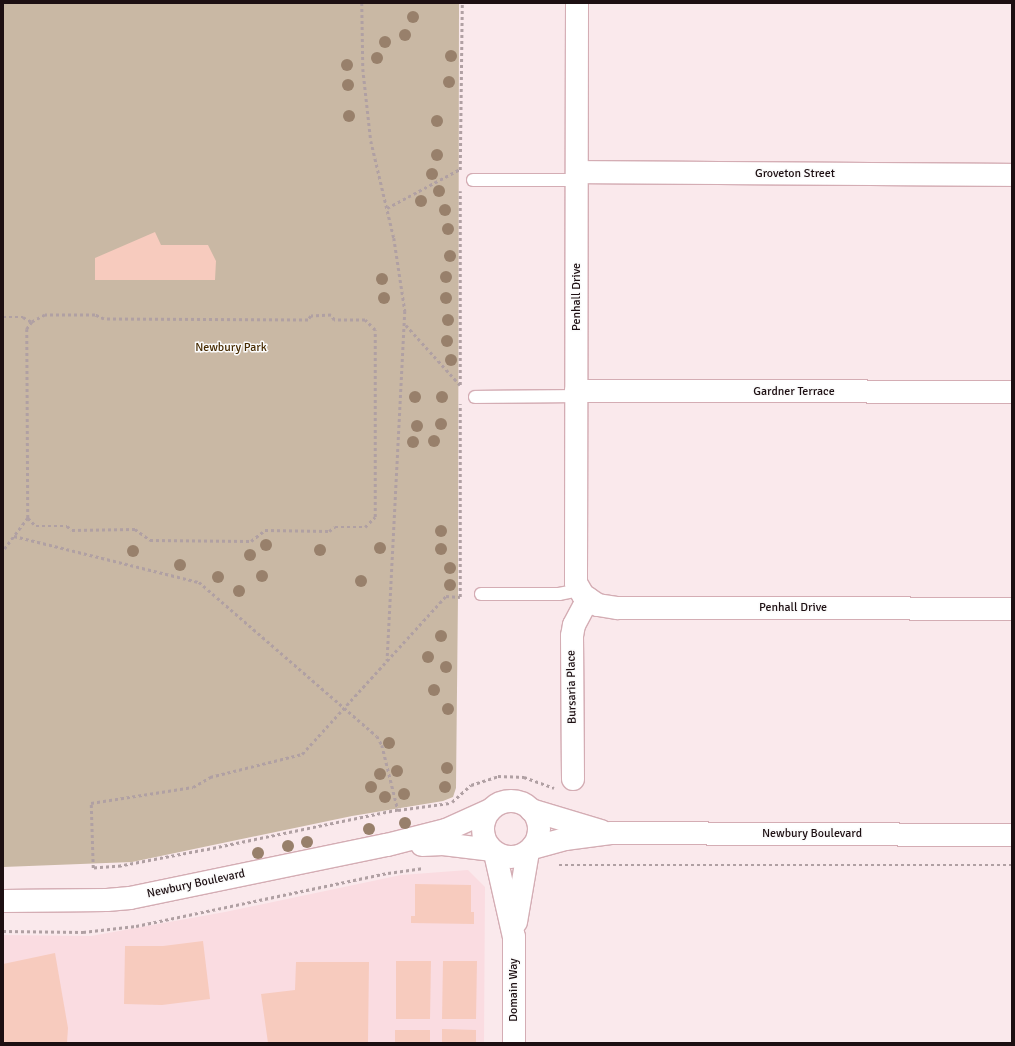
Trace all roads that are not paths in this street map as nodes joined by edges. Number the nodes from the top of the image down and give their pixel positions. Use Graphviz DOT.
graph roads {
  1 [pos="577,3"];
  2 [pos="1012,175"];
  3 [pos="577,176"];
  4 [pos="473,180"];
  5 [pos="1012,392"];
  6 [pos="576,394"];
  7 [pos="475,397"];
  8 [pos="481,594"];
  9 [pos="584,594"];
  10 [pos="1012,609"];
  11 [pos="574,780"];
  12 [pos="531,810"];
  13 [pos="488,811"];
  14 [pos="611,833"];
  15 [pos="1012,835"];
  16 [pos="387,845"];
  17 [pos="530,850"];
  18 [pos="493,852"];
  19 [pos="3,901"];
  20 [pos="514,937"];
  21 [pos="514,1043"];
  1 -- 3 [label="street, Penhall Drive"];
  2 -- 3 [label="street, Groveton Street"];
  3 -- 4 [label="lane, Groveton Street"];
  3 -- 6 [label="street, Penhall Drive"];
  5 -- 6 [label="street, Gardner Terrace"];
  6 -- 7 [label="lane, Gardner Terrace"];
  6 -- 9 [label="street, Penhall Drive"];
  8 -- 9 [label="lane"];
  9 -- 10 [label="street, Penhall Drive"];
  9 -- 11 [label="street, Bursaria Place"];
  12 -- 13 [label="street"];
  12 -- 14 [label="street, Newbury Boulevard"];
  12 -- 17 [label="street"];
  13 -- 16 [label="street, Newbury Boulevard"];
  13 -- 18 [label="street"];
  14 -- 15 [label="street, Newbury Boulevard"];
  14 -- 17 [label="street, Newbury Boulevard"];
  16 -- 18 [label="street, Newbury Boulevard"];
  16 -- 19 [label="street, Newbury Boulevard"];
  17 -- 18 [label="street"];
  17 -- 20 [label="street, Domain Way"];
  18 -- 20 [label="street, Domain Way"];
  20 -- 21 [label="street, Domain Way"];
}
